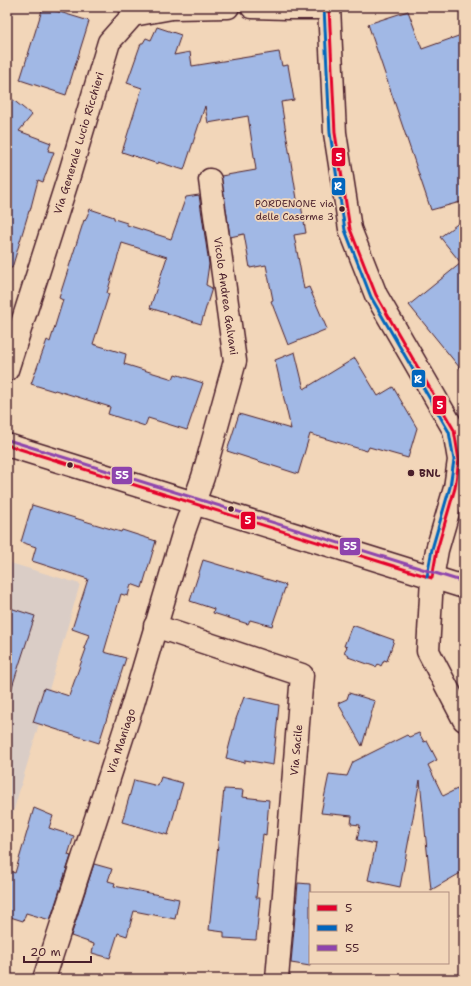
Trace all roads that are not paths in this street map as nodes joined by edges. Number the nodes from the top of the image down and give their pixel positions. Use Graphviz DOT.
graph roads {
  1 [pos="228,7"];
  2 [pos="252,7"];
  3 [pos="329,7"];
  4 [pos="210,180"];
  5 [pos="7,370"];
  6 [pos="7,445"];
  7 [pos="193,502"];
  8 [pos="432,578"];
  9 [pos="464,587"];
  10 [pos="155,626"];
  11 [pos="464,720"];
  12 [pos="44,979"];
  13 [pos="277,979"];
  1 -- 5 [label="street, Via Generale Lucio Ricchieri"];
  2 -- 3 [label="street"];
  3 -- 8 [label="street"];
  4 -- 7 [label="street, Vicolo Andrea Galvani"];
  6 -- 7 [label="street"];
  7 -- 8 [label="street"];
  7 -- 10 [label="street, Via Maniago"];
  8 -- 9 [label="street"];
  8 -- 11 [label="street"];
  10 -- 12 [label="street, Via Maniago"];
  10 -- 13 [label="street, Via Sacile"];
}
